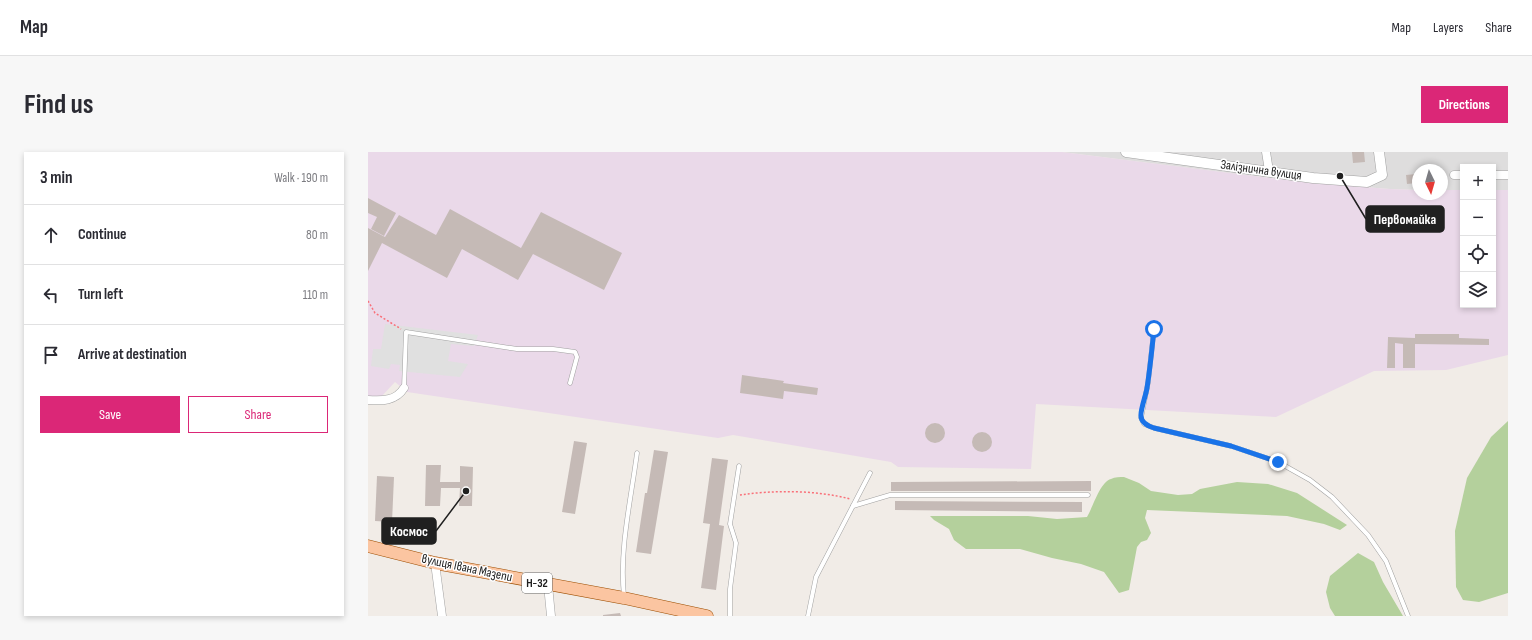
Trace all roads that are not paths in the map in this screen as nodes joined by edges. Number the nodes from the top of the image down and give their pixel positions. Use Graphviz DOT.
graph roads {
  1 [pos="1126,152"];
  2 [pos="1266,152"];
  3 [pos="1379,152"];
  4 [pos="1178,155"];
  5 [pos="1270,171"];
  6 [pos="1454,175"];
  7 [pos="1460,175"];
  8 [pos="1496,175"];
  9 [pos="1508,175"];
  10 [pos="1154,329"];
  11 [pos="570,383"];
  12 [pos="404,388"];
  13 [pos="368,400"];
  14 [pos="637,453"];
  15 [pos="739,466"];
  16 [pos="870,473"];
  17 [pos="1088,495"];
  18 [pos="853,506"];
  19 [pos="368,546"];
  20 [pos="435,563"];
  21 [pos="548,585"];
  22 [pos="624,598"];
  23 [pos="670,612"];
  24 [pos="442,616"];
  25 [pos="551,616"];
  26 [pos="707,616"];
  27 [pos="730,616"];
  28 [pos="808,616"];
  29 [pos="1408,616"];
  1 -- 4 [label="street, Залізнична вулиця"];
  2 -- 5 [label="street"];
  3 -- 5 [label="street, Залізнична вулиця"];
  4 -- 5 [label="street, Залізнична вулиця"];
  6 -- 7 [label="street"];
  8 -- 9 [label="street"];
  10 -- 29 [label="lane"];
  11 -- 12 [label="lane"];
  12 -- 13 [label="street"];
  14 -- 22 [label="lane"];
  15 -- 27 [label="lane"];
  16 -- 18 [label="lane"];
  17 -- 18 [label="lane"];
  18 -- 28 [label="lane"];
  19 -- 20 [label="main road, вулиця Івана Мазепи / Н-32"];
  20 -- 21 [label="main road, вулиця Івана Мазепи / Н-32"];
  20 -- 24 [label="street"];
  21 -- 22 [label="main road, вулиця Івана Мазепи / Н-32"];
  21 -- 25 [label="street"];
  22 -- 23 [label="main road, вулиця Івана Мазепи / Н-32"];
  23 -- 26 [label="main road, вулиця Івана Мазепи / Н-32"];
}
